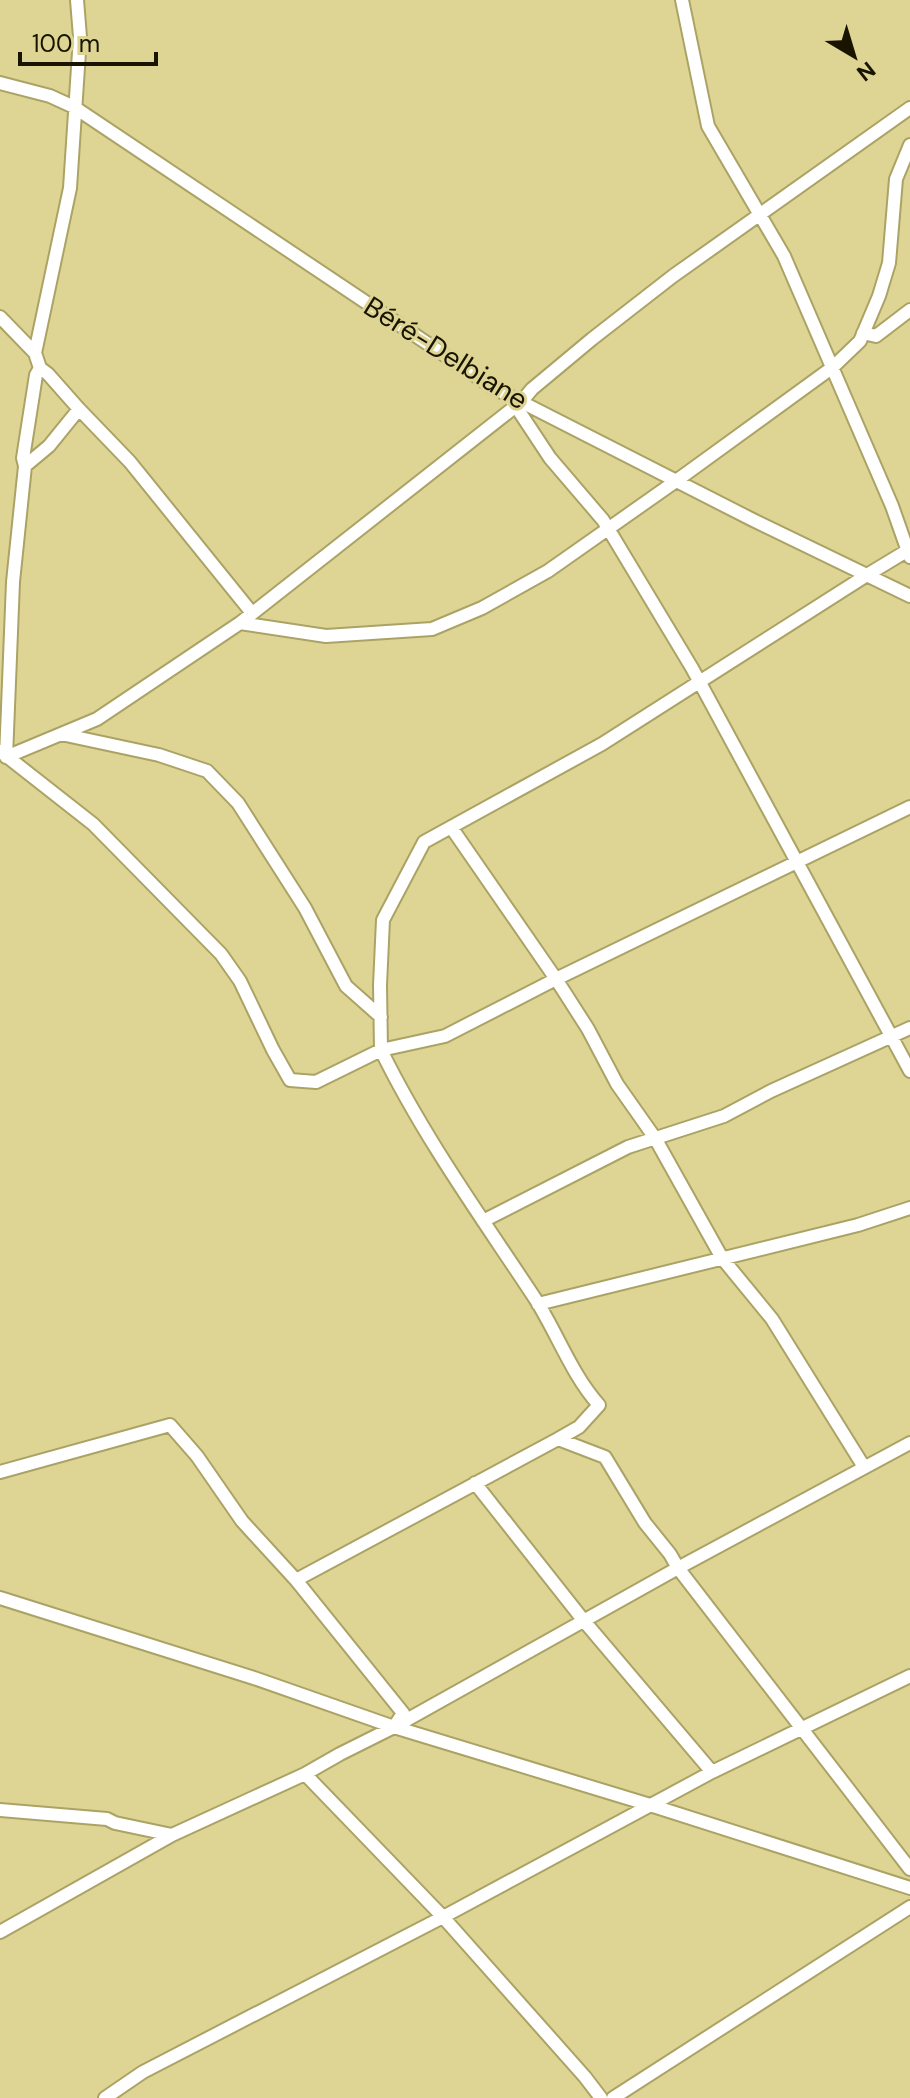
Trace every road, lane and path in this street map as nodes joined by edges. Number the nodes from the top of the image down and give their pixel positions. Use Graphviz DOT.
graph roads {
  1 [pos="77,0"];
  2 [pos="682,0"];
  3 [pos="0,83"];
  4 [pos="74,107"];
  5 [pos="910,108"];
  6 [pos="910,145"];
  7 [pos="759,213"];
  8 [pos="910,310"];
  9 [pos="0,317"];
  10 [pos="863,333"];
  11 [pos="35,353"];
  12 [pos="833,367"];
  13 [pos="40,368"];
  14 [pos="515,402"];
  15 [pos="79,409"];
  16 [pos="25,466"];
  17 [pos="676,481"];
  18 [pos="609,529"];
  19 [pos="909,552"];
  20 [pos="867,575"];
  21 [pos="910,596"];
  22 [pos="252,613"];
  23 [pos="240,623"];
  24 [pos="700,682"];
  25 [pos="61,734"];
  26 [pos="0,743"];
  27 [pos="3,754"];
  28 [pos="910,807"];
  29 [pos="451,827"];
  30 [pos="796,861"];
  31 [pos="556,979"];
  32 [pos="381,1017"];
  33 [pos="910,1028"];
  34 [pos="892,1037"];
  35 [pos="381,1050"];
  36 [pos="910,1071"];
  37 [pos="655,1138"];
  38 [pos="910,1208"];
  39 [pos="483,1221"];
  40 [pos="722,1258"];
  41 [pos="538,1304"];
  42 [pos="558,1439"];
  43 [pos="910,1443"];
  44 [pos="864,1467"];
  45 [pos="0,1472"];
  46 [pos="475,1483"];
  47 [pos="678,1568"];
  48 [pos="296,1580"];
  49 [pos="0,1598"];
  50 [pos="584,1621"];
  51 [pos="910,1676"];
  52 [pos="394,1727"];
  53 [pos="802,1730"];
  54 [pos="712,1772"];
  55 [pos="305,1774"];
  56 [pos="650,1805"];
  57 [pos="0,1810"];
  58 [pos="172,1835"];
  59 [pos="910,1869"];
  60 [pos="910,1888"];
  61 [pos="910,1907"];
  62 [pos="443,1917"];
  63 [pos="0,1932"];
  64 [pos="105,2098"];
  65 [pos="601,2098"];
  66 [pos="613,2098"];
  1 -- 4 [label="street"];
  2 -- 7 [label="street"];
  3 -- 4 [label="street, Béré-Delbiane"];
  4 -- 11 [label="street"];
  4 -- 14 [label="street, Béré-Delbiane"];
  5 -- 7 [label="street"];
  6 -- 10 [label="street"];
  7 -- 12 [label="street"];
  7 -- 14 [label="street"];
  8 -- 10 [label="street"];
  9 -- 11 [label="street"];
  10 -- 12 [label="street"];
  11 -- 13 [label="street"];
  12 -- 17 [label="street"];
  12 -- 19 [label="street"];
  13 -- 15 [label="street"];
  13 -- 16 [label="street"];
  14 -- 17 [label="street, Béré-Delbiane"];
  14 -- 18 [label="street"];
  14 -- 22 [label="street"];
  15 -- 16 [label="street"];
  15 -- 22 [label="street"];
  16 -- 27 [label="street"];
  17 -- 18 [label="street"];
  17 -- 20 [label="street, Béré-Delbiane"];
  18 -- 23 [label="street"];
  18 -- 24 [label="street"];
  19 -- 20 [label="street"];
  20 -- 21 [label="street, Béré-Delbiane"];
  20 -- 24 [label="street"];
  22 -- 23 [label="street"];
  23 -- 25 [label="street"];
  24 -- 29 [label="street"];
  24 -- 30 [label="street"];
  25 -- 27 [label="street"];
  25 -- 32 [label="street"];
  26 -- 27 [label="street"];
  27 -- 35 [label="street"];
  28 -- 30 [label="street"];
  29 -- 31 [label="street"];
  29 -- 32 [label="street"];
  30 -- 31 [label="street"];
  30 -- 34 [label="street"];
  31 -- 35 [label="street"];
  31 -- 37 [label="street"];
  32 -- 35 [label="street"];
  33 -- 34 [label="street"];
  34 -- 36 [label="street"];
  34 -- 37 [label="street"];
  35 -- 39 [label="street"];
  37 -- 39 [label="street"];
  37 -- 40 [label="street"];
  38 -- 40 [label="street"];
  39 -- 41 [label="street"];
  40 -- 41 [label="street"];
  40 -- 44 [label="street"];
  41 -- 42 [label="street"];
  42 -- 46 [label="street"];
  42 -- 47 [label="street"];
  43 -- 44 [label="street"];
  44 -- 47 [label="street"];
  45 -- 48 [label="street"];
  46 -- 48 [label="street"];
  46 -- 50 [label="street"];
  47 -- 50 [label="street"];
  47 -- 53 [label="street"];
  48 -- 52 [label="street"];
  49 -- 52 [label="street"];
  50 -- 52 [label="street"];
  50 -- 54 [label="street"];
  51 -- 53 [label="street"];
  52 -- 55 [label="street"];
  52 -- 56 [label="street"];
  53 -- 54 [label="street"];
  53 -- 59 [label="street"];
  54 -- 56 [label="street"];
  55 -- 58 [label="street"];
  55 -- 62 [label="street"];
  56 -- 60 [label="street"];
  56 -- 62 [label="street"];
  57 -- 58 [label="street"];
  58 -- 63 [label="street"];
  61 -- 66 [label="street"];
  62 -- 64 [label="street"];
  62 -- 65 [label="street"];
}
